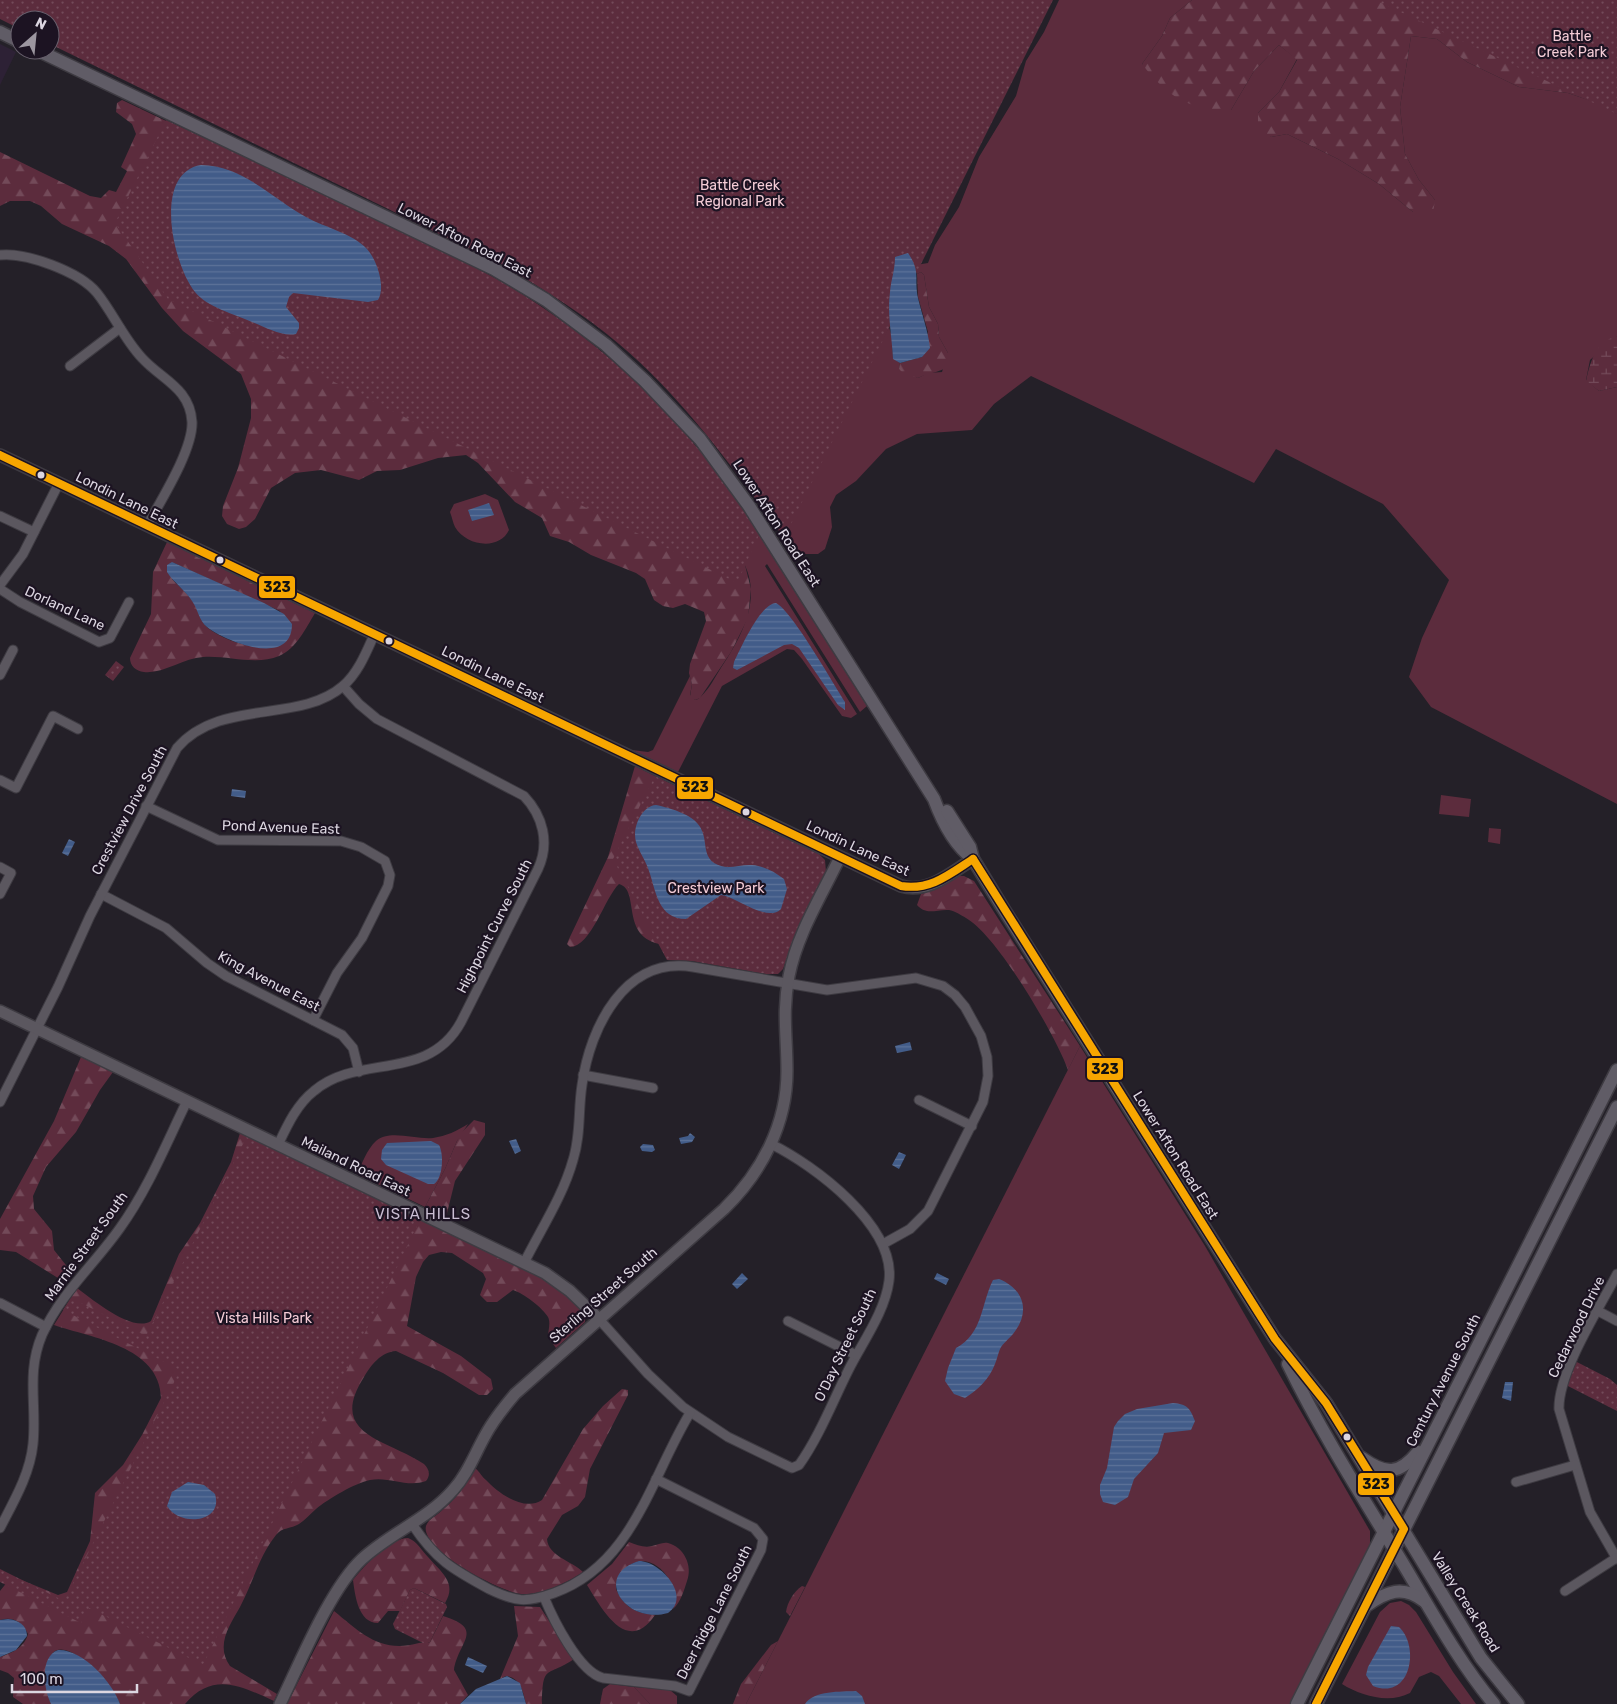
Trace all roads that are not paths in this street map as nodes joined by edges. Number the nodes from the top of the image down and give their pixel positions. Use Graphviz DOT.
graph roads {
  1 [pos="58,60"];
  2 [pos="0,255"];
  3 [pos="120,328"];
  4 [pos="70,366"];
  5 [pos="0,455"];
  6 [pos="59,483"];
  7 [pos="0,516"];
  8 [pos="148,526"];
  9 [pos="34,532"];
  10 [pos="0,584"];
  11 [pos="0,589"];
  12 [pos="129,602"];
  13 [pos="374,635"];
  14 [pos="13,650"];
  15 [pos="0,675"];
  16 [pos="343,686"];
  17 [pos="78,729"];
  18 [pos="0,780"];
  19 [pos="146,806"];
  20 [pos="840,857"];
  21 [pos="972,859"];
  22 [pos="0,867"];
  23 [pos="0,894"];
  24 [pos="101,894"];
  25 [pos="788,984"];
  26 [pos="0,1011"];
  27 [pos="313,1020"];
  28 [pos="37,1029"];
  29 [pos="1617,1070"];
  30 [pos="359,1072"];
  31 [pos="583,1075"];
  32 [pos="653,1088"];
  33 [pos="919,1100"];
  34 [pos="187,1101"];
  35 [pos="0,1102"];
  36 [pos="1617,1107"];
  37 [pos="972,1126"];
  38 [pos="771,1144"];
  39 [pos="278,1145"];
  40 [pos="882,1244"];
  41 [pos="524,1263"];
  42 [pos="1617,1274"];
  43 [pos="0,1304"];
  44 [pos="1598,1311"];
  45 [pos="598,1319"];
  46 [pos="788,1321"];
  47 [pos="1617,1321"];
  48 [pos="46,1327"];
  49 [pos="1276,1339"];
  50 [pos="856,1355"];
  51 [pos="690,1413"];
  52 [pos="1431,1436"];
  53 [pos="1358,1455"];
  54 [pos="1575,1465"];
  55 [pos="795,1468"];
  56 [pos="656,1479"];
  57 [pos="1516,1482"];
  58 [pos="1393,1512"];
  59 [pos="412,1524"];
  60 [pos="0,1528"];
  61 [pos="1404,1529"];
  62 [pos="1384,1532"];
  63 [pos="1394,1548"];
  64 [pos="1616,1559"];
  65 [pos="1565,1591"];
  66 [pos="544,1597"];
  67 [pos="1428,1604"];
  68 [pos="1364,1607"];
  69 [pos="280,1704"];
  70 [pos="1297,1704"];
  71 [pos="1316,1704"];
  72 [pos="1494,1704"];
  73 [pos="1518,1704"];
  1 -- 21 [label="main road, Lower Afton Road East"];
  2 -- 3 [label="street"];
  3 -- 4 [label="street"];
  3 -- 8 [label="street"];
  5 -- 6 [label="street, Londin Lane East"];
  6 -- 8 [label="street, Londin Lane East"];
  6 -- 9 [label="street"];
  7 -- 9 [label="street"];
  8 -- 13 [label="street, Londin Lane East"];
  9 -- 10 [label="street"];
  11 -- 12 [label="street, Dorland Lane"];
  13 -- 16 [label="street, Crestview Drive South"];
  13 -- 20 [label="street, Londin Lane East"];
  14 -- 15 [label="street"];
  16 -- 19 [label="street, Crestview Drive South"];
  16 -- 30 [label="street, Highpoint Curve South"];
  17 -- 18 [label="street"];
  19 -- 24 [label="street, Crestview Drive South"];
  19 -- 27 [label="street, Pond Avenue East"];
  20 -- 21 [label="street, Londin Lane East"];
  20 -- 25 [label="street, Sterling Street South"];
  21 -- 49 [label="main road, Lower Afton Road East"];
  22 -- 23 [label="street"];
  24 -- 27 [label="street, King Avenue East"];
  24 -- 28 [label="street, Crestview Drive South"];
  25 -- 31 [label="street"];
  25 -- 37 [label="street"];
  25 -- 38 [label="street, Sterling Street South"];
  26 -- 28 [label="street, Mailand Road East"];
  27 -- 30 [label="street, King Avenue East"];
  28 -- 34 [label="street, Mailand Road East"];
  28 -- 35 [label="street, Crestview Drive South"];
  29 -- 52 [label="main road, Century Avenue South"];
  30 -- 39 [label="street, Highpoint Curve South"];
  31 -- 32 [label="street"];
  31 -- 41 [label="street"];
  33 -- 37 [label="street"];
  34 -- 39 [label="street, Mailand Road East"];
  34 -- 48 [label="street, Marnie Street South"];
  36 -- 61 [label="main road"];
  37 -- 40 [label="street"];
  38 -- 40 [label="street"];
  38 -- 45 [label="street, Sterling Street South"];
  39 -- 41 [label="street, Mailand Road East"];
  40 -- 50 [label="street, O'Day Street South"];
  41 -- 45 [label="street, Mailand Road East"];
  42 -- 44 [label="street, Cedarwood Drive"];
  43 -- 48 [label="street"];
  44 -- 47 [label="street"];
  44 -- 54 [label="street, Cedarwood Drive"];
  45 -- 51 [label="street, Mailand Road East"];
  45 -- 59 [label="street, Sterling Street South"];
  46 -- 50 [label="street"];
  48 -- 60 [label="street, Marnie Street South"];
  49 -- 53 [label="main road, Lower Afton Road East"];
  49 -- 62 [label="main road, Lower Afton Road East"];
  50 -- 55 [label="street, O'Day Street South"];
  51 -- 55 [label="street, Mailand Road East"];
  51 -- 56 [label="street"];
  52 -- 53 [label="main road"];
  52 -- 58 [label="main road, Century Avenue South"];
  53 -- 58 [label="main road, Lower Afton Road East"];
  54 -- 57 [label="street"];
  54 -- 64 [label="street, Cedarwood Drive"];
  56 -- 66 [label="street"];
  56 -- 66 [label="street, Deer Ridge Lane South"];
  58 -- 61 [label="main road, Valley Creek Road"];
  58 -- 62 [label="main road, Century Avenue South"];
  59 -- 66 [label="street"];
  59 -- 69 [label="street, Sterling Street South"];
  61 -- 63 [label="main road"];
  61 -- 73 [label="main road, Valley Creek Road"];
  62 -- 63 [label="main road"];
  62 -- 70 [label="main road, Century Avenue South"];
  63 -- 67 [label="main road"];
  63 -- 68 [label="main road"];
  64 -- 65 [label="street"];
  67 -- 68 [label="main road"];
  67 -- 72 [label="main road"];
  68 -- 71 [label="main road"];
}
